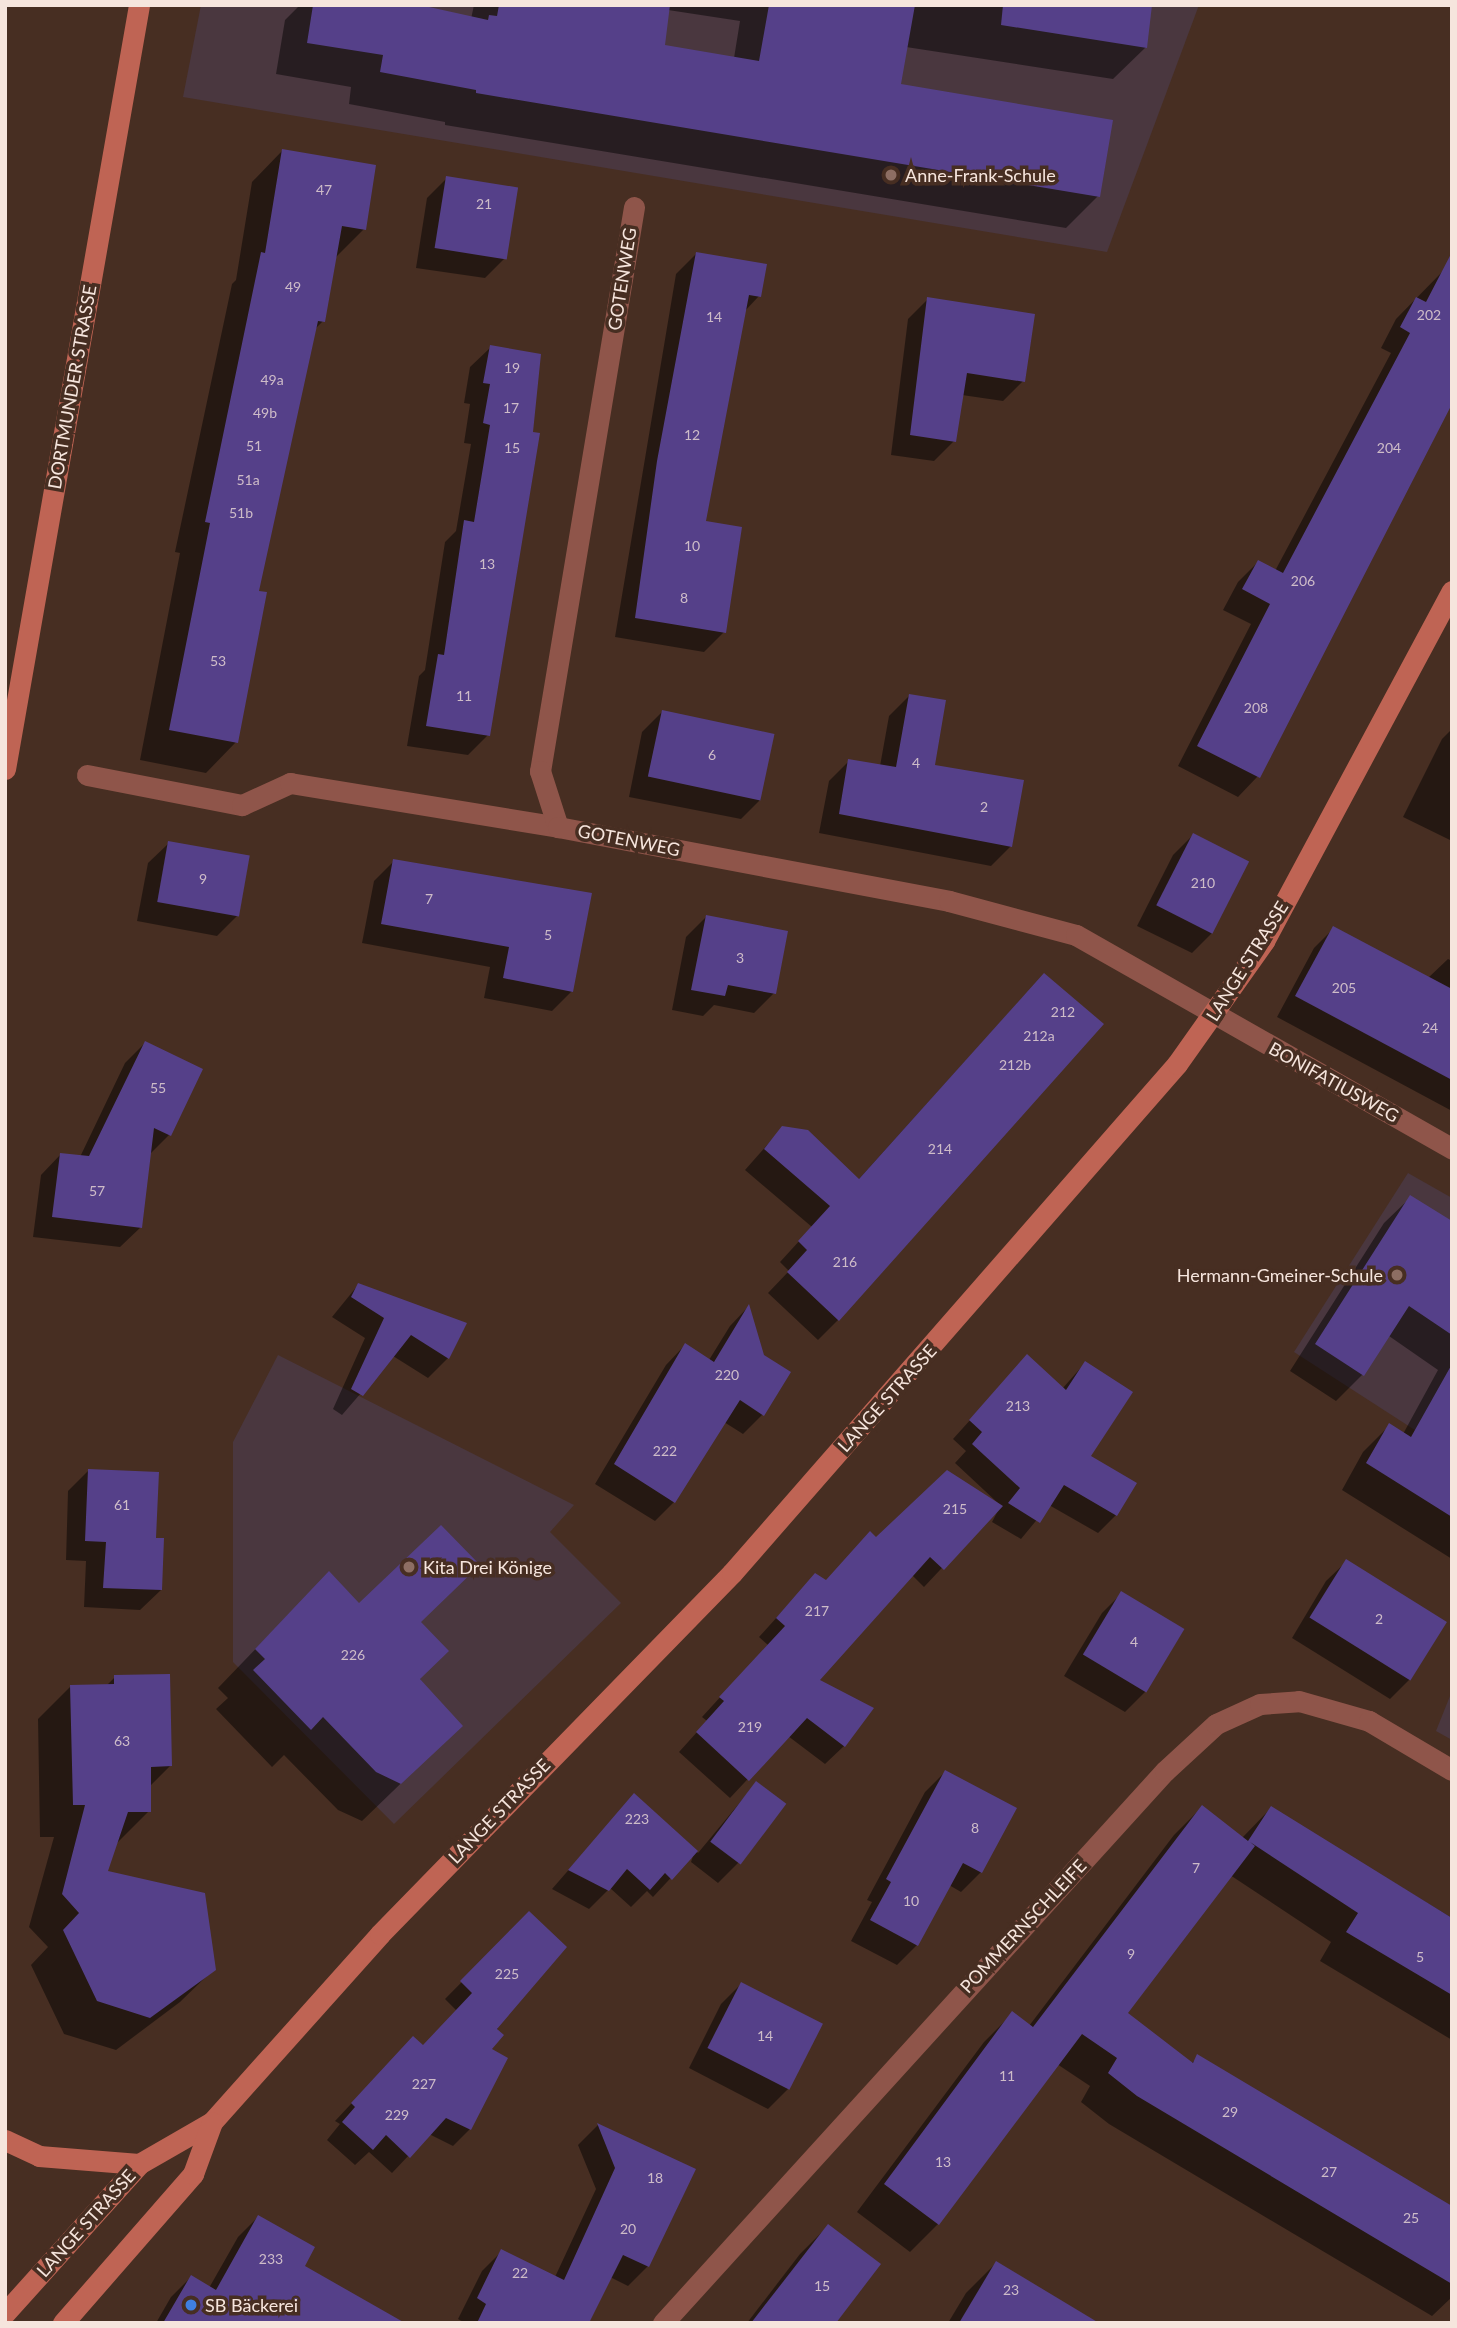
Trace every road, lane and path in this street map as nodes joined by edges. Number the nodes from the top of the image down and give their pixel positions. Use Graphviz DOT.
graph roads {
  1 [pos="139,5"];
  2 [pos="634,207"];
  3 [pos="1452,591"];
  4 [pos="5,769"];
  5 [pos="87,775"];
  6 [pos="558,827"];
  7 [pos="1217,1013"];
  8 [pos="1452,1149"];
  9 [pos="1452,1769"];
  10 [pos="212,2122"];
  11 [pos="5,2140"];
  12 [pos="139,2164"];
  13 [pos="5,2313"];
  14 [pos="63,2323"];
  15 [pos="663,2323"];
  1 -- 4 [label="street, DORTMUNDER STRASSE"];
  2 -- 6 [label="street, GOTENWEG"];
  3 -- 7 [label="street, LANGE STRASSE"];
  5 -- 6 [label="street"];
  6 -- 7 [label="street, GOTENWEG"];
  7 -- 8 [label="street, BONIFATIUSWEG"];
  7 -- 10 [label="street, LANGE STRASSE"];
  9 -- 15 [label="street, POMMERNSCHLEIFE"];
  10 -- 12 [label="street, LANGE STRASSE"];
  10 -- 14 [label="street, LANGE STRASSE"];
  11 -- 12 [label="street"];
  12 -- 13 [label="street, LANGE STRASSE"];
}
